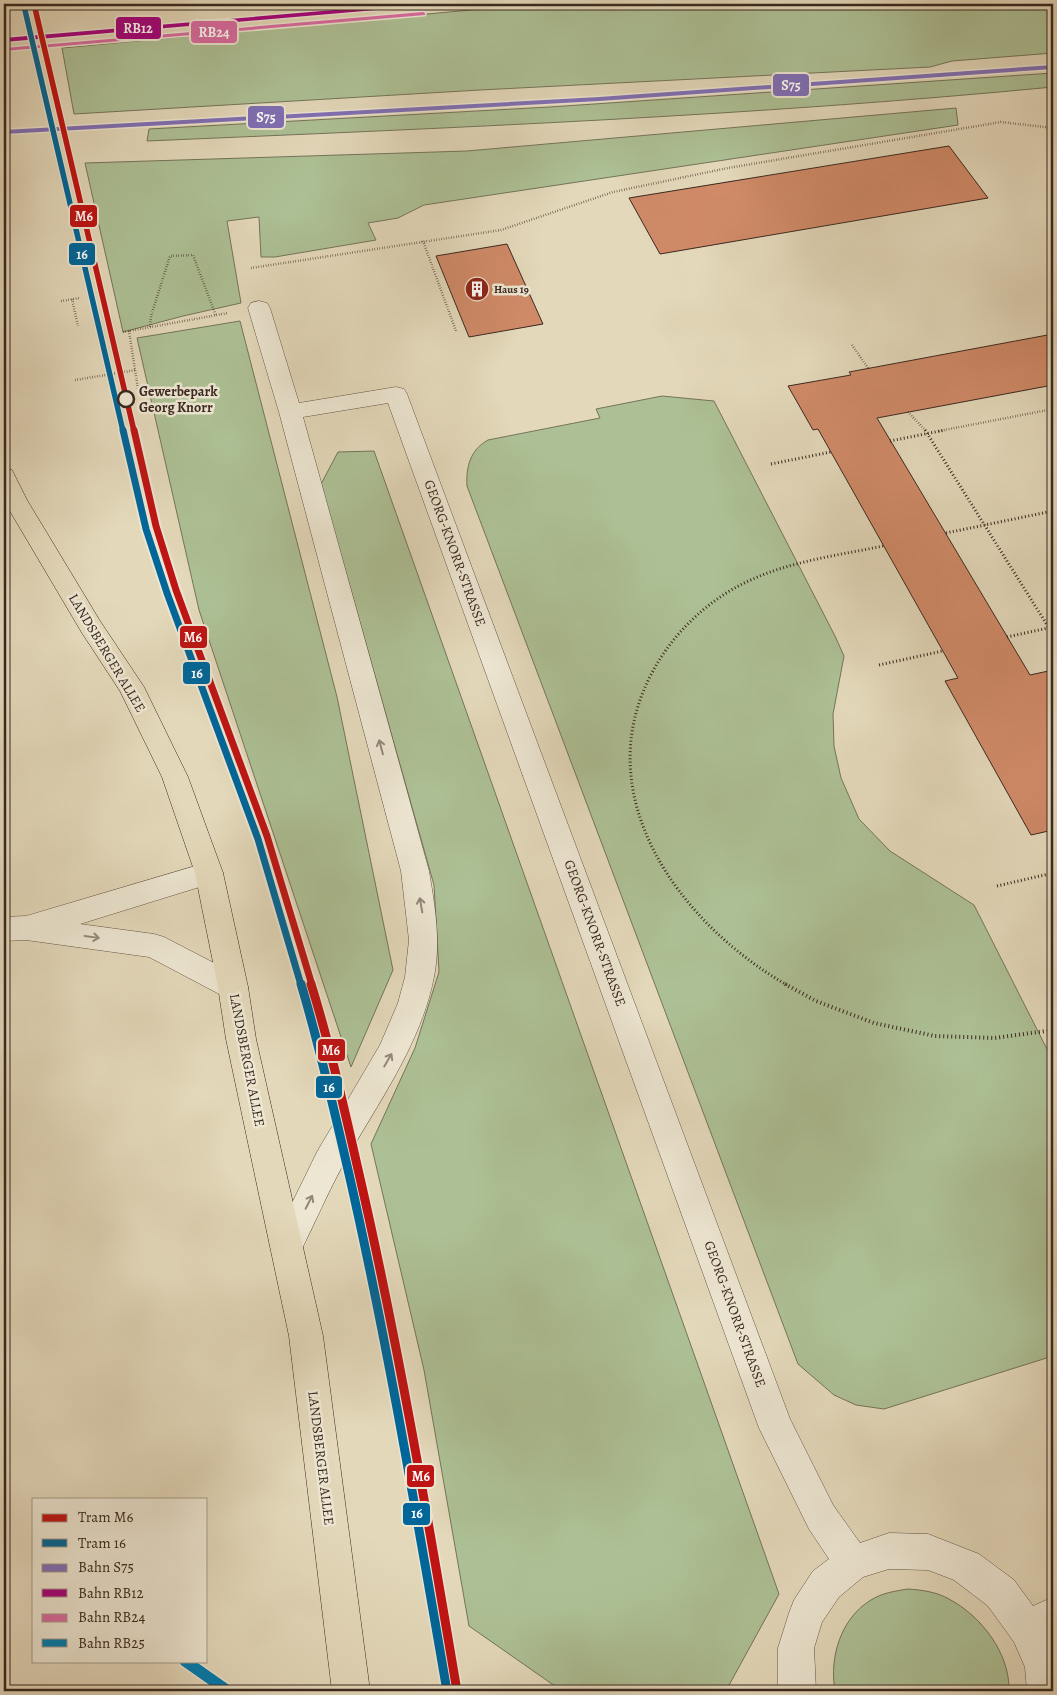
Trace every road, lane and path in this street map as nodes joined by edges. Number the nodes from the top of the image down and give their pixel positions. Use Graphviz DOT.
graph roads {
  1 [pos="1053,128"];
  2 [pos="423,241"];
  3 [pos="251,268"];
  4 [pos="80,298"];
  5 [pos="72,299"];
  6 [pos="61,301"];
  7 [pos="259,308"];
  8 [pos="78,326"];
  9 [pos="150,327"];
  10 [pos="129,331"];
  11 [pos="456,331"];
  12 [pos="123,332"];
  13 [pos="852,345"];
  14 [pos="868,368"];
  15 [pos="136,370"];
  16 [pos="76,380"];
  17 [pos="138,389"];
  18 [pos="1053,409"];
  19 [pos="290,412"];
  20 [pos="908,412"];
  21 [pos="928,434"];
  22 [pos="890,441"];
  23 [pos="830,452"];
  24 [pos="770,464"];
  25 [pos="4,476"];
  26 [pos="1053,511"];
  27 [pos="985,525"];
  28 [pos="946,533"];
  29 [pos="883,546"];
  30 [pos="1053,627"];
  31 [pos="1049,628"];
  32 [pos="1007,637"];
  33 [pos="943,651"];
  34 [pos="879,665"];
  35 [pos="209,873"];
  36 [pos="1053,873"];
  37 [pos="997,886"];
  38 [pos="15,929"];
  39 [pos="233,987"];
  40 [pos="1053,1030"];
  41 [pos="287,1246"];
  42 [pos="853,1563"];
  43 [pos="1040,1622"];
  44 [pos="350,1691"];
  45 [pos="796,1691"];
  46 [pos="1046,1691"];
  1 -- 2 [label="path"];
  2 -- 3 [label="path"];
  2 -- 11 [label="path"];
  4 -- 5 [label="path"];
  5 -- 6 [label="path"];
  5 -- 8 [label="path"];
  7 -- 19 [label="street"];
  9 -- 9 [label="path"];
  9 -- 10 [label="path"];
  10 -- 12 [label="path"];
  10 -- 15 [label="path"];
  13 -- 14 [label="path"];
  15 -- 16 [label="path"];
  15 -- 17 [label="path"];
  18 -- 21 [label="path"];
  41 -- 19 [label="street, one-way"];
  19 -- 42 [label="street, GEORG-KNORR-STRASSE"];
  20 -- 21 [label="path"];
  21 -- 22 [label="path"];
  21 -- 27 [label="path"];
  23 -- 24 [label="path"];
  25 -- 35 [label="main road, LANDSBERGER ALLEE"];
  26 -- 27 [label="path"];
  27 -- 28 [label="path"];
  27 -- 31 [label="path"];
  29 -- 40 [label="path"];
  30 -- 31 [label="path"];
  31 -- 32 [label="path"];
  33 -- 34 [label="path"];
  35 -- 38 [label="street"];
  35 -- 39 [label="main road, LANDSBERGER ALLEE"];
  36 -- 37 [label="path"];
  38 -- 39 [label="street, one-way"];
  39 -- 41 [label="main road, LANDSBERGER ALLEE"];
  41 -- 44 [label="main road, LANDSBERGER ALLEE"];
  42 -- 43 [label="street"];
  42 -- 45 [label="street"];
  43 -- 46 [label="street"];
}
